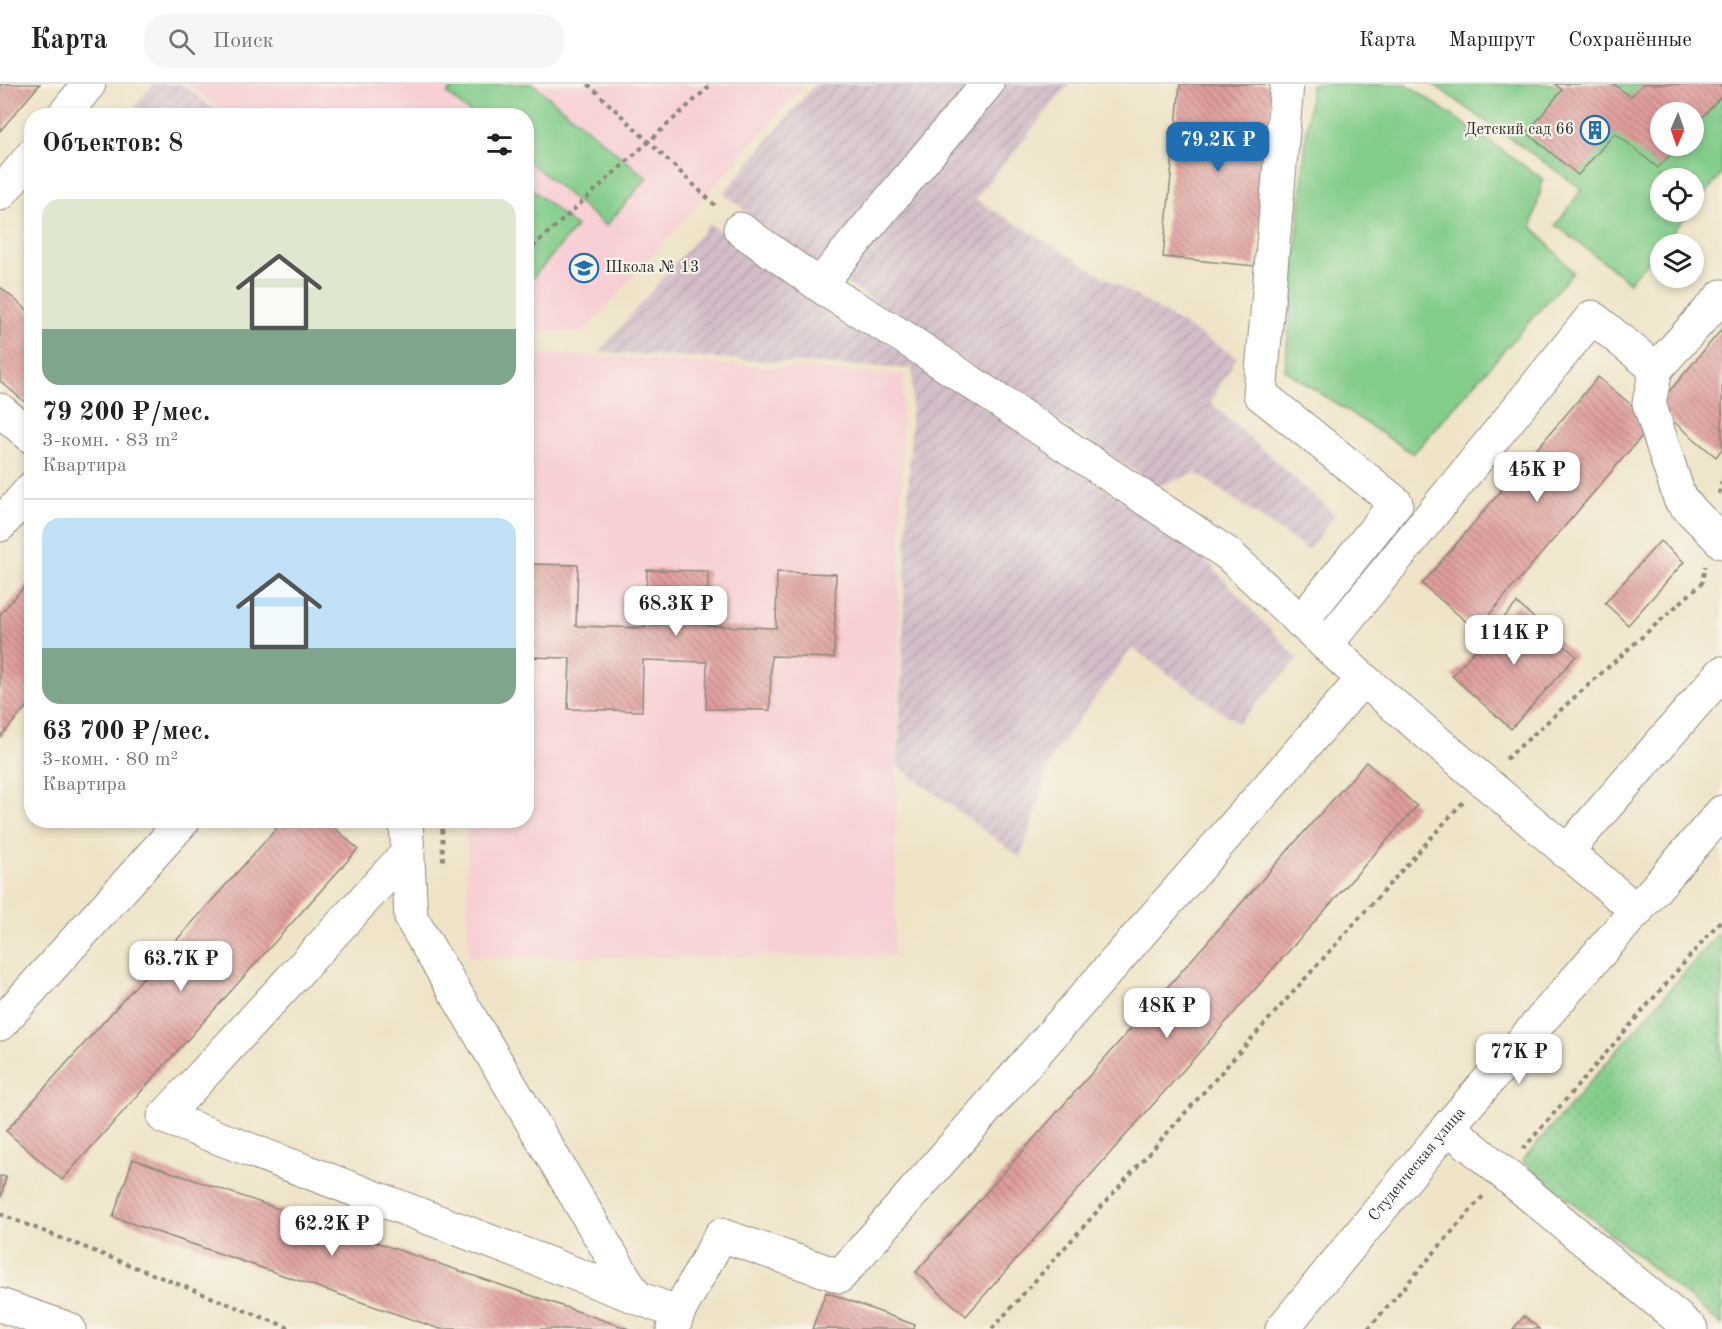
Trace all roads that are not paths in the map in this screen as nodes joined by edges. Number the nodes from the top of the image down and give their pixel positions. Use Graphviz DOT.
graph roads {
  1 [pos="89,84"];
  2 [pos="987,84"];
  3 [pos="1287,84"];
  4 [pos="70,108"];
  5 [pos="24,165"];
  6 [pos="0,194"];
  7 [pos="740,229"];
  8 [pos="819,285"];
  9 [pos="1722,296"];
  10 [pos="1656,369"];
  11 [pos="0,410"];
  12 [pos="24,430"];
  13 [pos="24,497"];
  14 [pos="0,525"];
  15 [pos="1717,537"];
  16 [pos="1301,622"];
  17 [pos="1326,645"];
  18 [pos="1722,673"];
  19 [pos="1363,679"];
  20 [pos="1722,812"];
  21 [pos="177,828"];
  22 [pos="407,836"];
  23 [pos="1566,852"];
  24 [pos="1637,911"];
  25 [pos="0,1024"];
  26 [pos="1448,1127"];
  27 [pos="636,1297"];
  28 [pos="0,1305"];
  29 [pos="676,1321"];
  30 [pos="69,1329"];
  31 [pos="1282,1329"];
  32 [pos="1691,1329"];
  1 -- 4 [label="street"];
  2 -- 8 [label="street"];
  3 -- 16 [label="street"];
  5 -- 6 [label="street"];
  7 -- 8 [label="street"];
  8 -- 16 [label="street"];
  9 -- 10 [label="street"];
  10 -- 15 [label="street"];
  10 -- 17 [label="street"];
  11 -- 12 [label="street"];
  13 -- 14 [label="street"];
  16 -- 17 [label="street"];
  17 -- 19 [label="street"];
  18 -- 23 [label="street"];
  19 -- 23 [label="street"];
  19 -- 29 [label="street"];
  20 -- 24 [label="street, Студенческая улица"];
  21 -- 25 [label="street"];
  22 -- 27 [label="street"];
  22 -- 27 [label="street"];
  23 -- 24 [label="street"];
  24 -- 26 [label="street, Студенческая улица"];
  26 -- 31 [label="street, Студенческая улица"];
  26 -- 32 [label="street"];
  27 -- 29 [label="street"];
  28 -- 30 [label="street"];
}
